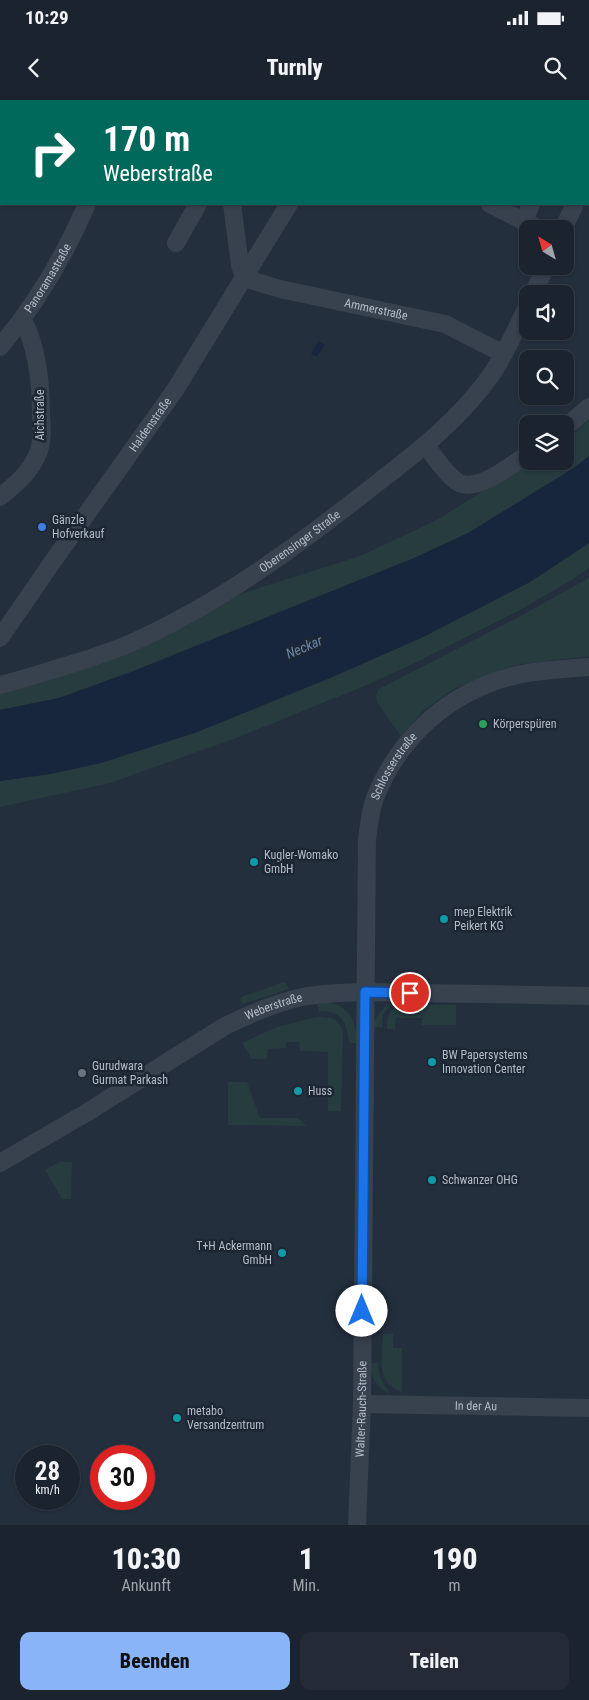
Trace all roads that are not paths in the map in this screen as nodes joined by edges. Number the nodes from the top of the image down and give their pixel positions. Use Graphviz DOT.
graph roads {
  1 [pos="87,205"];
  2 [pos="197,205"];
  3 [pos="232,205"];
  4 [pos="288,205"];
  5 [pos="492,205"];
  6 [pos="531,205"];
  7 [pos="575,205"];
  8 [pos="522,220"];
  9 [pos="532,220"];
  10 [pos="567,220"];
  11 [pos="176,243"];
  12 [pos="244,278"];
  13 [pos="22,320"];
  14 [pos="519,323"];
  15 [pos="0,347"];
  16 [pos="504,354"];
  17 [pos="589,407"];
  18 [pos="574,420"];
  19 [pos="426,446"];
  20 [pos="519,460"];
  21 [pos="0,497"];
  22 [pos="0,638"];
  23 [pos="589,667"];
  24 [pos="0,685"];
  25 [pos="365,992"];
  26 [pos="589,996"];
  27 [pos="0,1163"];
  28 [pos="362,1404"];
  29 [pos="589,1408"];
  30 [pos="358,1525"];
  1 -- 13 [label="street, Panoramastraße"];
  2 -- 11 [label="street"];
  3 -- 12 [label="street"];
  4 -- 12 [label="street, Haldenstraße"];
  5 -- 8 [label="street"];
  6 -- 9 [label="street"];
  7 -- 10 [label="street"];
  12 -- 16 [label="street, Ammerstraße"];
  12 -- 22 [label="street, Haldenstraße"];
  13 -- 15 [label="street, Panoramastraße"];
  13 -- 21 [label="street, Aichstraße"];
  14 -- 16 [label="street, Oberensinger Straße"];
  16 -- 19 [label="street, Oberensinger Straße"];
  17 -- 18 [label="street"];
  19 -- 20 [label="street"];
  19 -- 24 [label="street, Oberensinger Straße"];
  23 -- 25 [label="street, Schlosserstraße"];
  25 -- 26 [label="street, Weberstraße"];
  25 -- 27 [label="street, Weberstraße"];
  25 -- 28 [label="street, Walter-Rauch-Straße"];
  28 -- 29 [label="street, In der Au"];
  28 -- 30 [label="street, Walter-Rauch-Straße"];
}
